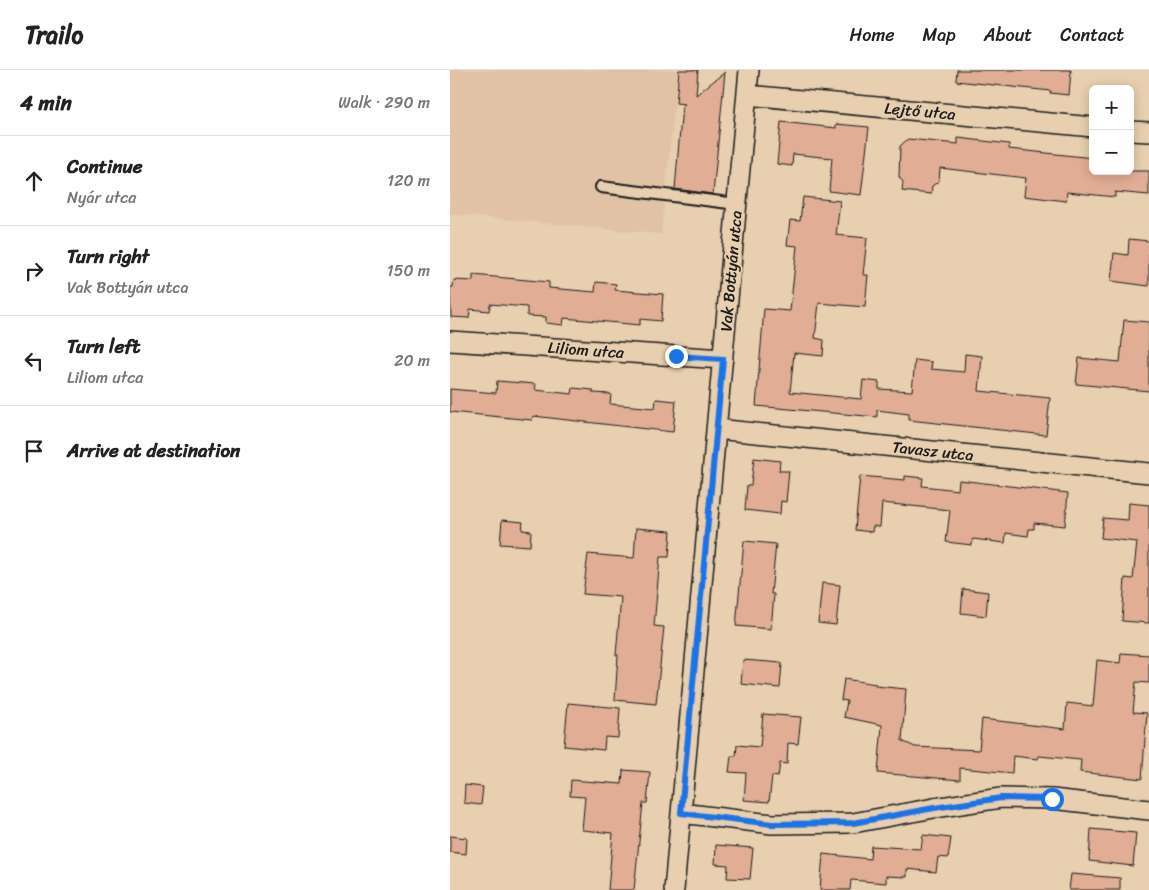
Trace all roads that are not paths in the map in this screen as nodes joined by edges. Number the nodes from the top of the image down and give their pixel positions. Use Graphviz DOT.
graph roads {
  1 [pos="748,70"];
  2 [pos="746,95"];
  3 [pos="1089,127"];
  4 [pos="1134,130"];
  5 [pos="1149,132"];
  6 [pos="601,187"];
  7 [pos="737,204"];
  8 [pos="450,341"];
  9 [pos="723,359"];
  10 [pos="716,429"];
  11 [pos="1149,473"];
  12 [pos="1149,810"];
  13 [pos="681,813"];
  14 [pos="674,890"];
  1 -- 2 [label="street, Vak Bottyán utca"];
  2 -- 3 [label="street, Lejtő utca"];
  2 -- 7 [label="street, Vak Bottyán utca"];
  4 -- 5 [label="street"];
  6 -- 7 [label="lane"];
  7 -- 9 [label="street, Vak Bottyán utca"];
  8 -- 9 [label="street, Liliom utca"];
  9 -- 10 [label="street, Vak Bottyán utca"];
  10 -- 11 [label="street, Tavasz utca"];
  10 -- 13 [label="street, Vak Bottyán utca"];
  12 -- 13 [label="street"];
  13 -- 14 [label="street, Vak Bottyán utca"];
}
